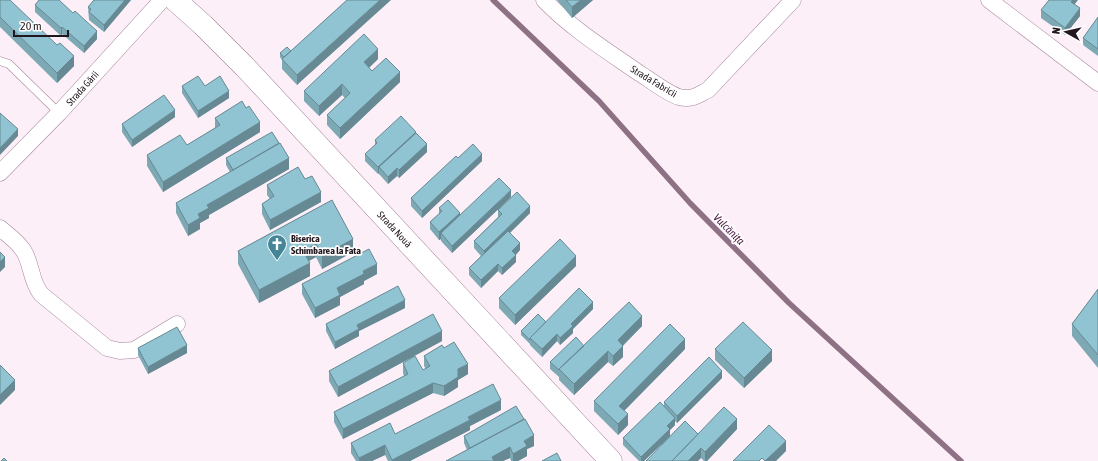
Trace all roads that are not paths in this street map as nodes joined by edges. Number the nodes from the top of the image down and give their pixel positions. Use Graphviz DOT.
graph roads {
  1 [pos="162,0"];
  2 [pos="175,0"];
  3 [pos="544,0"];
  4 [pos="793,0"];
  5 [pos="989,0"];
  6 [pos="0,61"];
  7 [pos="1098,82"];
  8 [pos="59,113"];
  9 [pos="0,173"];
  10 [pos="0,228"];
  11 [pos="177,324"];
  12 [pos="612,461"];
  1 -- 8 [label="street, Strada Gării"];
  2 -- 12 [label="main road, Strada Nouă"];
  3 -- 4 [label="street, Strada Fabricii"];
  5 -- 7 [label="street"];
  6 -- 8 [label="lane"];
  8 -- 9 [label="street, Strada Gării"];
  10 -- 11 [label="street"];
}
